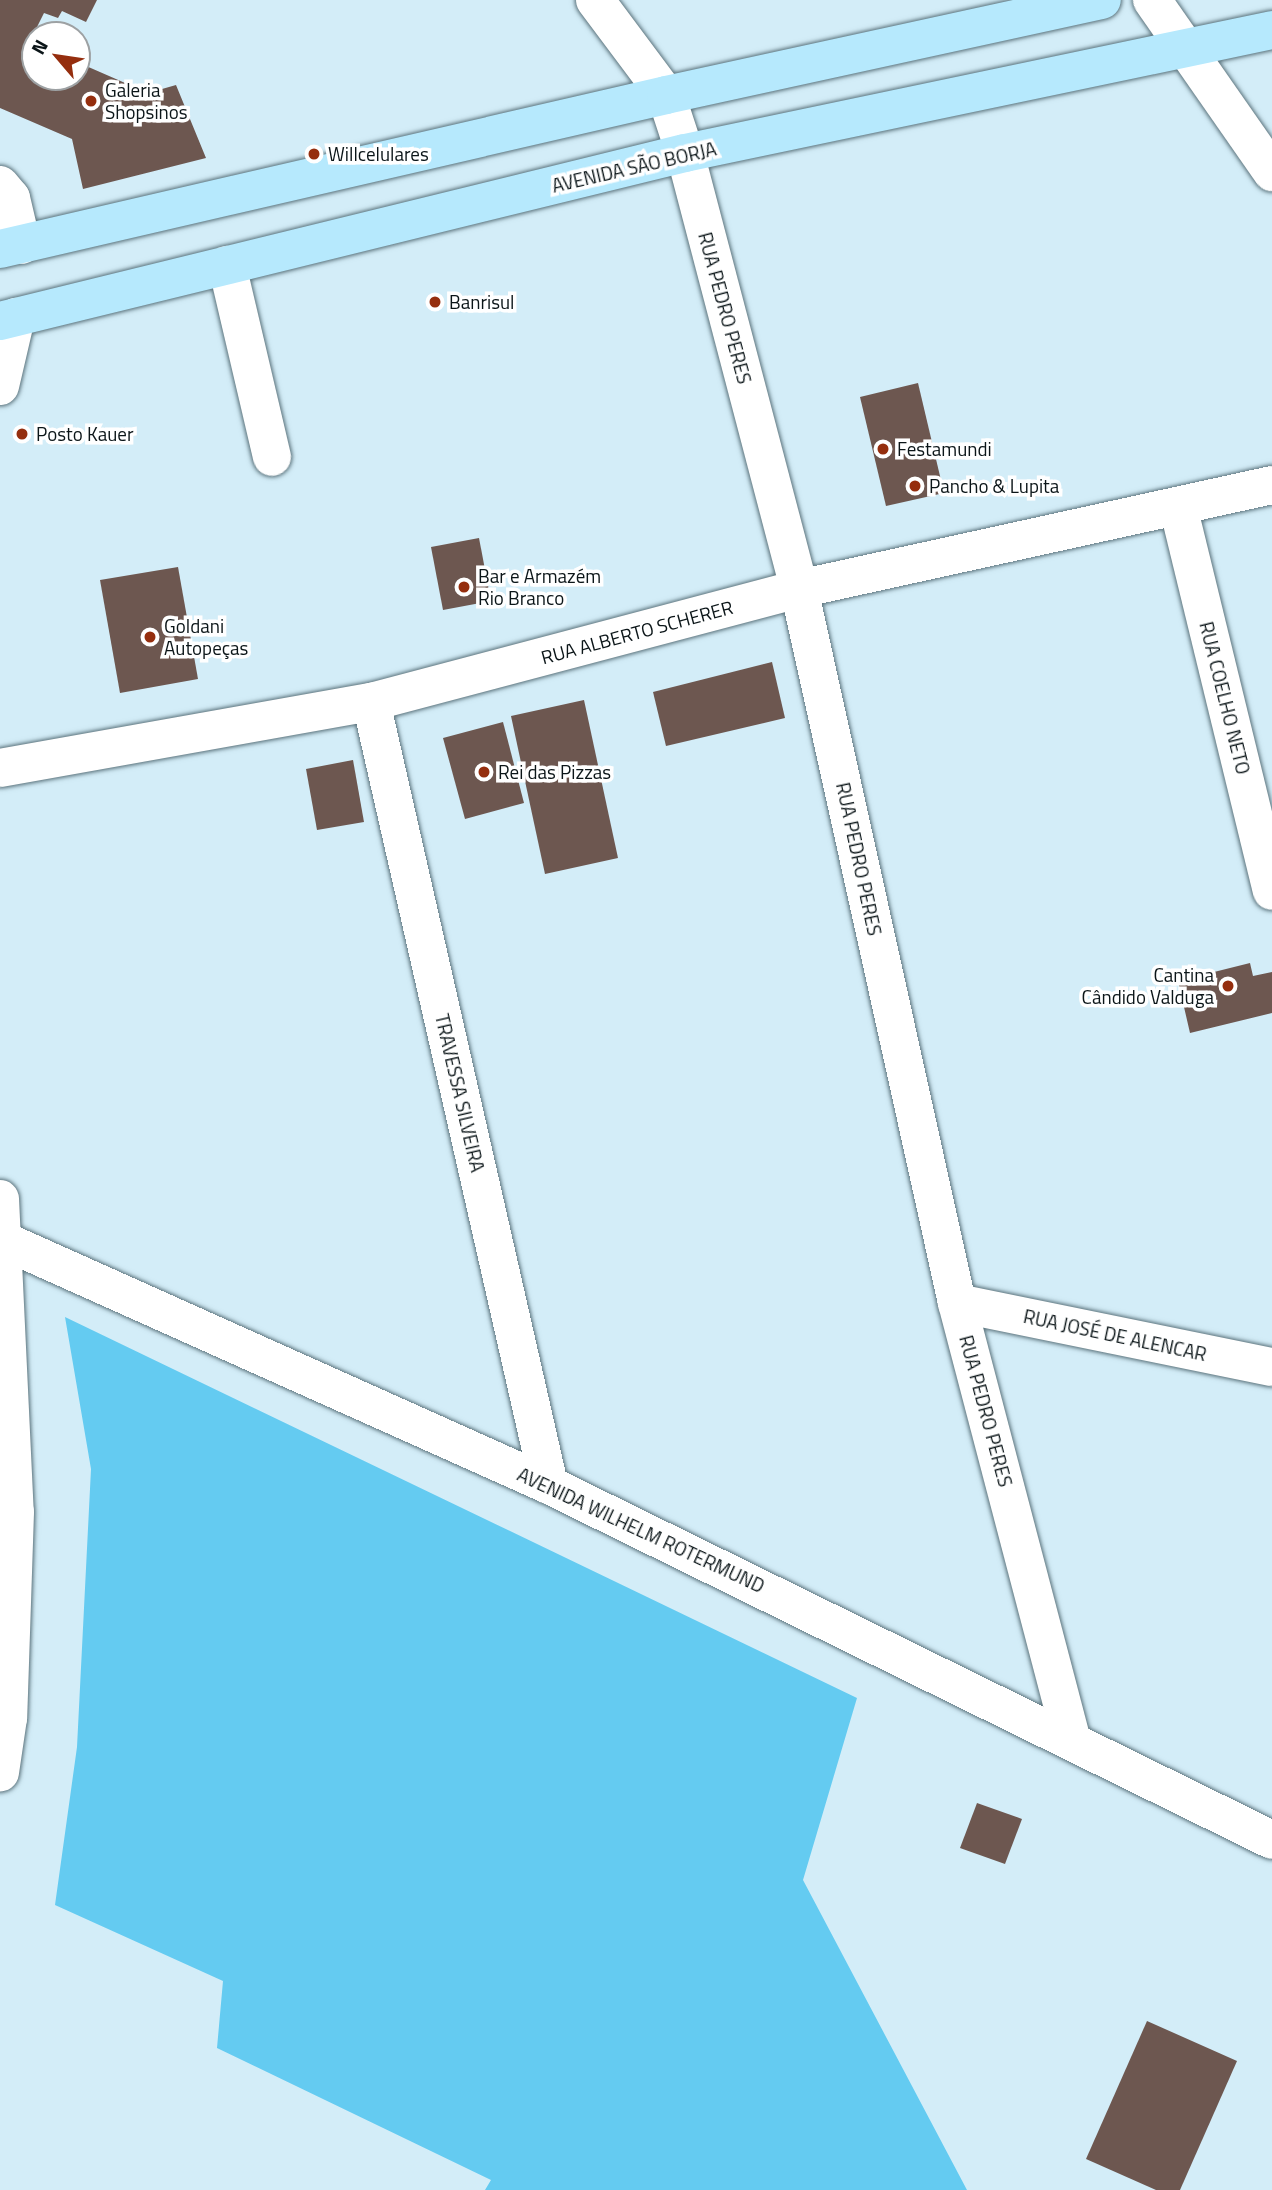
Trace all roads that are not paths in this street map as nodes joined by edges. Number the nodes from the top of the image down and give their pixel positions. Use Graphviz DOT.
graph roads {
  1 [pos="595,0"];
  2 [pos="1102,0"];
  3 [pos="1152,0"];
  4 [pos="1272,30"];
  5 [pos="1186,50"];
  6 [pos="666,95"];
  7 [pos="685,153"];
  8 [pos="1272,172"];
  9 [pos="0,185"];
  10 [pos="11,247"];
  11 [pos="227,265"];
  12 [pos="8,319"];
  13 [pos="0,386"];
  14 [pos="272,457"];
  15 [pos="1272,485"];
  16 [pos="1178,506"];
  17 [pos="799,589"];
  18 [pos="371,702"];
  19 [pos="0,768"];
  20 [pos="1272,891"];
  21 [pos="0,1199"];
  22 [pos="2,1240"];
  23 [pos="957,1303"];
  24 [pos="1272,1367"];
  25 [pos="549,1485"];
  26 [pos="1072,1740"];
  27 [pos="1,1761"];
  28 [pos="1272,1840"];
  1 -- 6 [label="street, RUA PEDRO PERES"];
  2 -- 6 [label="main road"];
  3 -- 5 [label="street"];
  4 -- 5 [label="main road, AVENIDA SÃO BORJA"];
  5 -- 7 [label="main road, AVENIDA SÃO BORJA"];
  5 -- 8 [label="street"];
  6 -- 7 [label="street, RUA PEDRO PERES"];
  6 -- 10 [label="main road"];
  7 -- 11 [label="main road, AVENIDA SÃO BORJA"];
  7 -- 17 [label="street, RUA PEDRO PERES"];
  9 -- 10 [label="street"];
  11 -- 12 [label="main road, AVENIDA SÃO BORJA"];
  11 -- 14 [label="street"];
  12 -- 13 [label="street"];
  15 -- 16 [label="street, RUA ALBERTO SCHERER"];
  16 -- 17 [label="street, RUA ALBERTO SCHERER"];
  16 -- 20 [label="street, RUA COELHO NETO"];
  17 -- 18 [label="street, RUA ALBERTO SCHERER"];
  17 -- 23 [label="street, RUA PEDRO PERES"];
  18 -- 19 [label="street, RUA ALBERTO SCHERER"];
  18 -- 25 [label="street, TRAVESSA SILVEIRA"];
  21 -- 22 [label="street"];
  22 -- 25 [label="street, AVENIDA WILHELM ROTERMUND"];
  22 -- 27 [label="street"];
  23 -- 24 [label="street, RUA JOSÉ DE ALENCAR"];
  23 -- 26 [label="street, RUA PEDRO PERES"];
  25 -- 26 [label="street, AVENIDA WILHELM ROTERMUND"];
  26 -- 28 [label="street, AVENIDA WILHELM ROTERMUND"];
}
